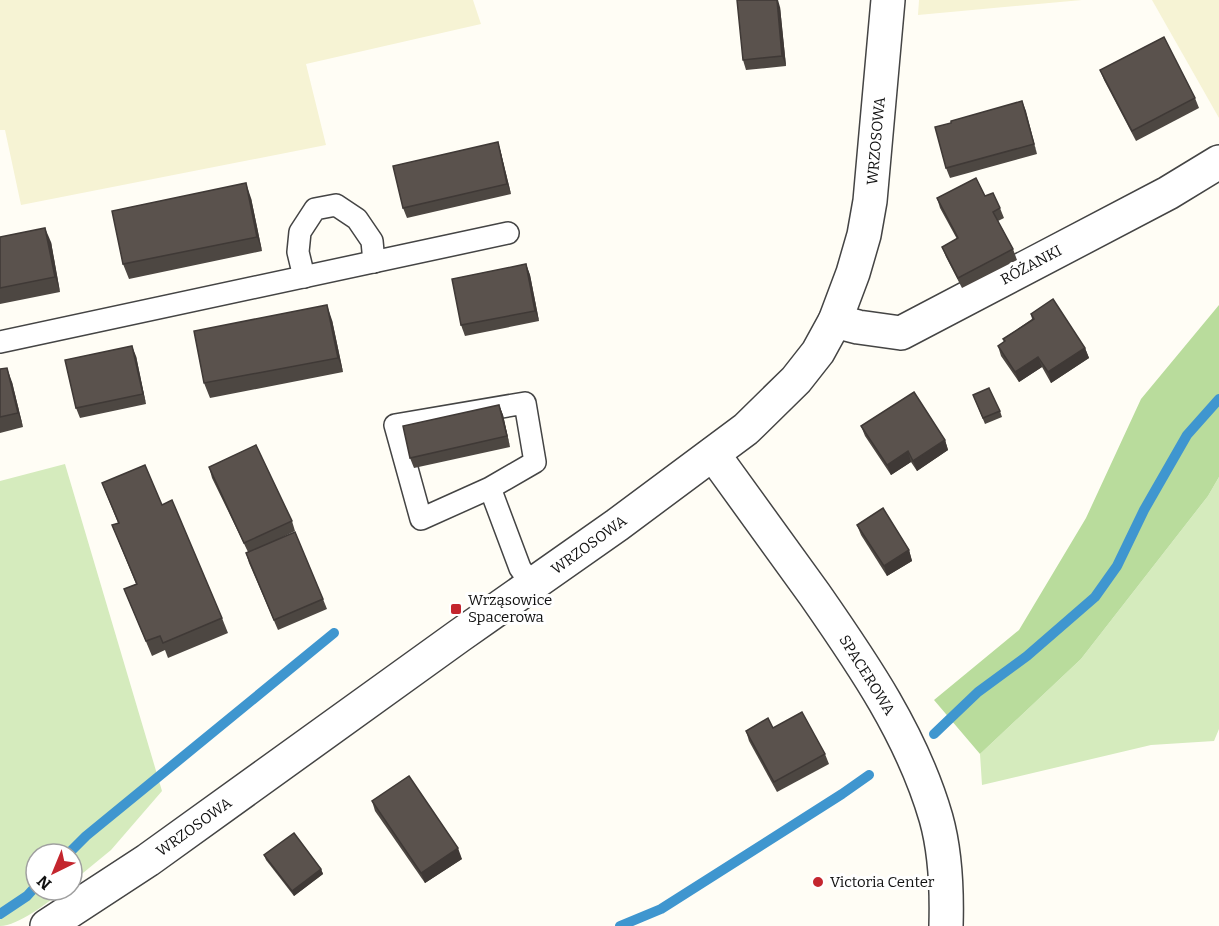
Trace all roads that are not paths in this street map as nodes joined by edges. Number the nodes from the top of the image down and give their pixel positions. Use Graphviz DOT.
graph roads {
  1 [pos="888,0"];
  2 [pos="1219,162"];
  3 [pos="508,234"];
  4 [pos="375,262"];
  5 [pos="304,277"];
  6 [pos="835,321"];
  7 [pos="0,342"];
  8 [pos="713,454"];
  9 [pos="490,488"];
  10 [pos="532,585"];
  11 [pos="47,926"];
  12 [pos="946,926"];
  1 -- 6 [label="street, WRZOSOWA"];
  2 -- 6 [label="street, RÓŻANKI"];
  3 -- 4 [label="lane"];
  4 -- 5 [label="lane"];
  4 -- 5 [label="lane"];
  5 -- 7 [label="lane"];
  6 -- 8 [label="street, WRZOSOWA"];
  8 -- 10 [label="street, WRZOSOWA"];
  8 -- 12 [label="street, SPACEROWA"];
  9 -- 9 [label="lane"];
  9 -- 10 [label="lane"];
  10 -- 11 [label="street, WRZOSOWA"];
}
